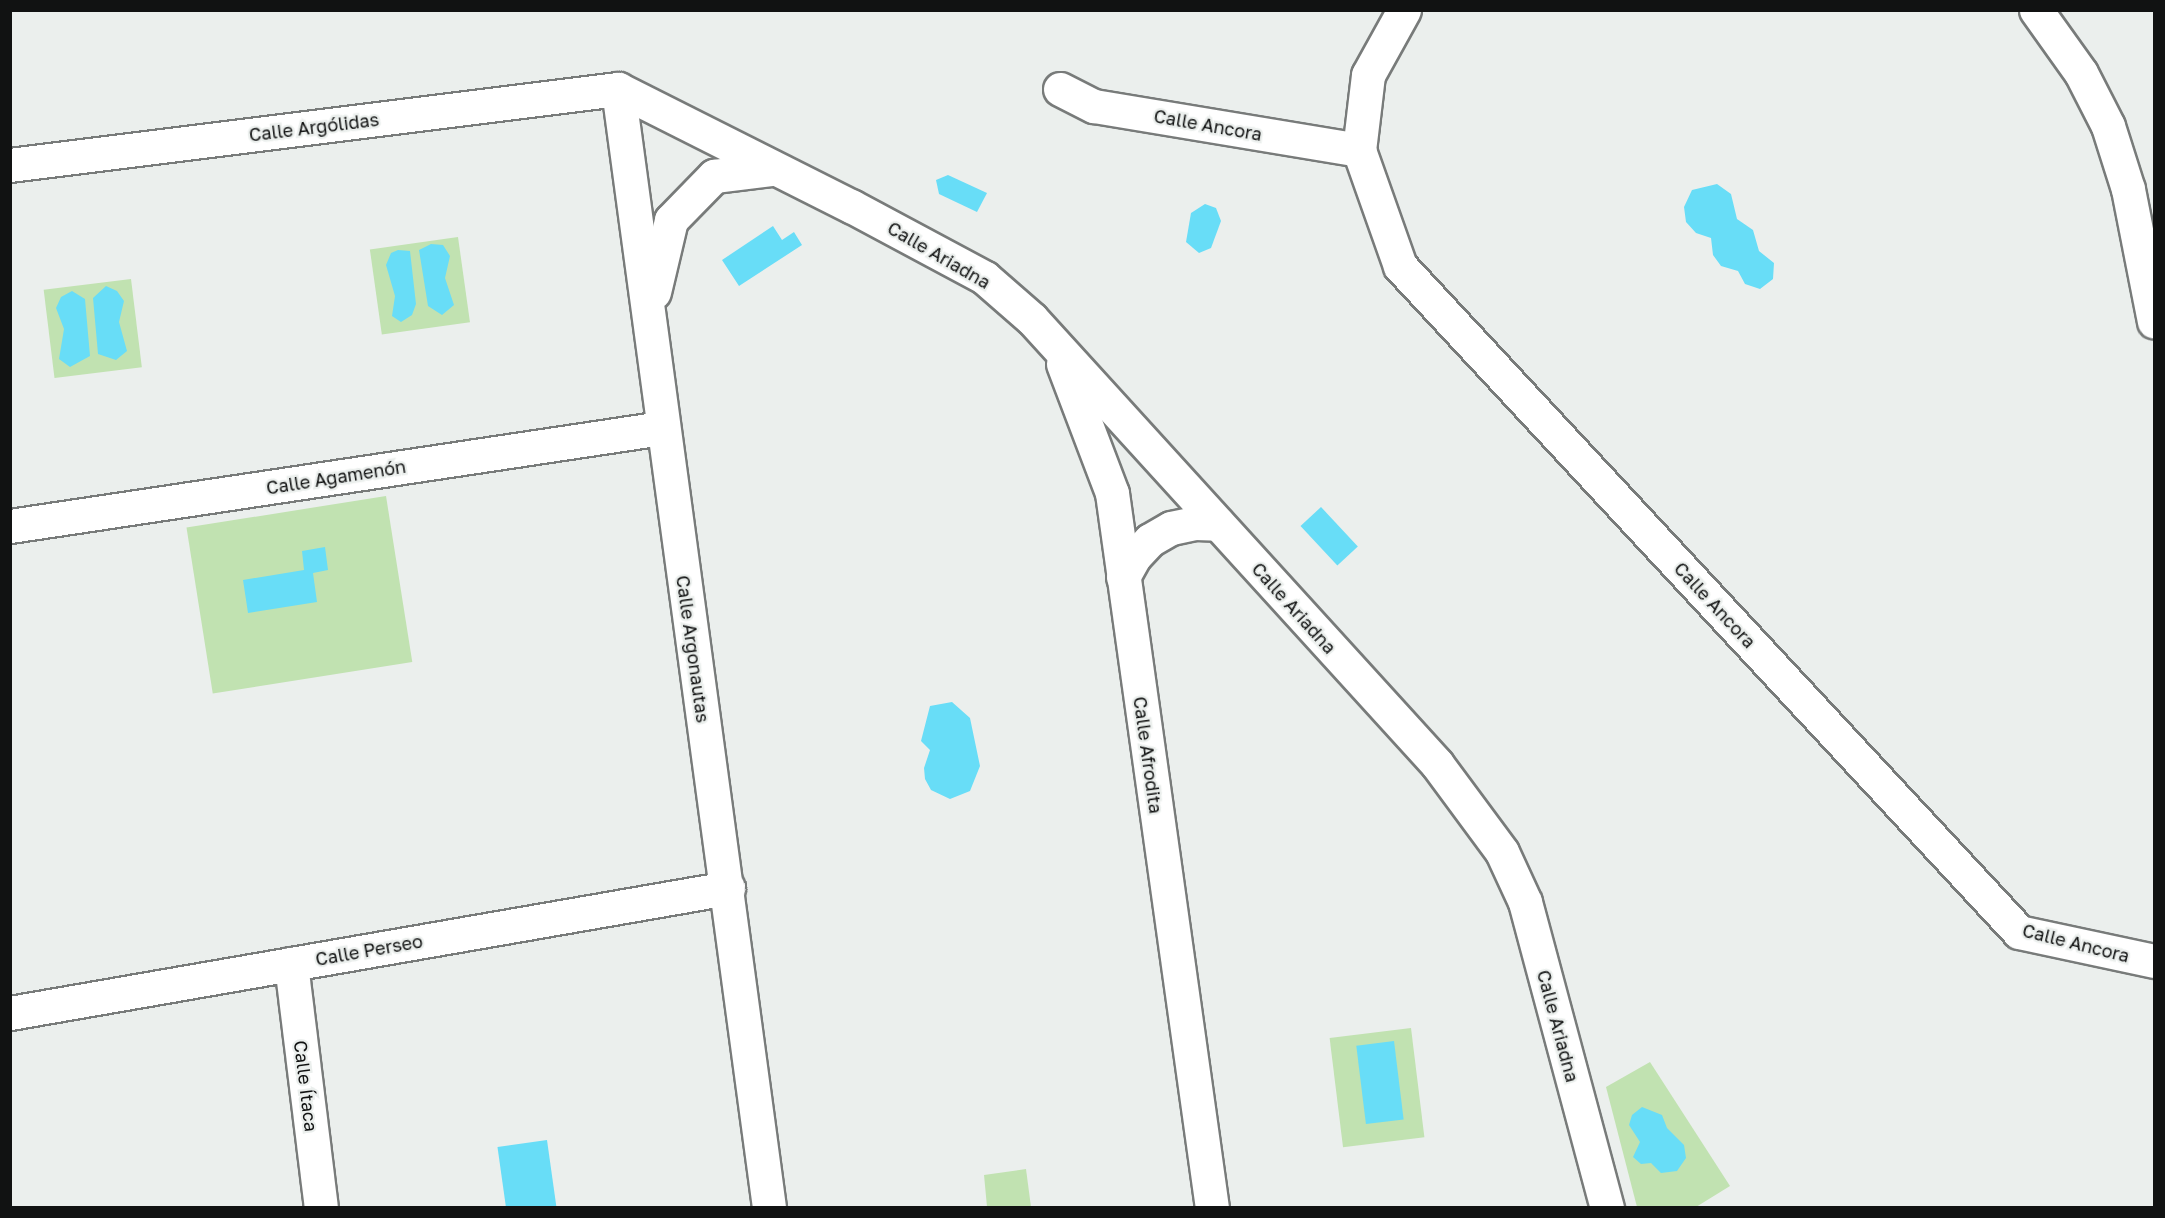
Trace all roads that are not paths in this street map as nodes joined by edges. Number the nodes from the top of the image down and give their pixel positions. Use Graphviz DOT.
graph roads {
  1 [pos="1404,10"];
  2 [pos="2036,10"];
  3 [pos="618,89"];
  4 [pos="1060,89"];
  5 [pos="1359,150"];
  6 [pos="10,165"];
  7 [pos="771,169"];
  8 [pos="649,311"];
  9 [pos="1032,319"];
  10 [pos="2154,321"];
  11 [pos="662,428"];
  12 [pos="1218,524"];
  13 [pos="10,526"];
  14 [pos="1124,578"];
  15 [pos="728,888"];
  16 [pos="2154,961"];
  17 [pos="291,964"];
  18 [pos="10,1013"];
  19 [pos="321,1208"];
  20 [pos="770,1208"];
  21 [pos="1212,1208"];
  22 [pos="1606,1208"];
  1 -- 5 [label="street, Calle Ancora"];
  2 -- 10 [label="street"];
  3 -- 6 [label="street, Calle Argólidas"];
  3 -- 7 [label="street, Calle Ariadna"];
  3 -- 8 [label="street, Calle Argonautas"];
  4 -- 5 [label="street, Calle Ancora"];
  5 -- 16 [label="street, Calle Ancora"];
  7 -- 8 [label="street"];
  7 -- 9 [label="street, Calle Ariadna"];
  8 -- 11 [label="street, Calle Argonautas"];
  9 -- 12 [label="street, Calle Ariadna"];
  9 -- 14 [label="street, Calle Afrodita"];
  11 -- 13 [label="street, Calle Agamenón"];
  11 -- 15 [label="street, Calle Argonautas"];
  12 -- 14 [label="street"];
  12 -- 22 [label="street, Calle Ariadna"];
  14 -- 21 [label="street, Calle Afrodita"];
  15 -- 17 [label="street, Calle Perseo"];
  15 -- 20 [label="street, Calle Argonautas"];
  17 -- 18 [label="street, Calle Perseo"];
  17 -- 19 [label="street, Calle Ítaca"];
}
